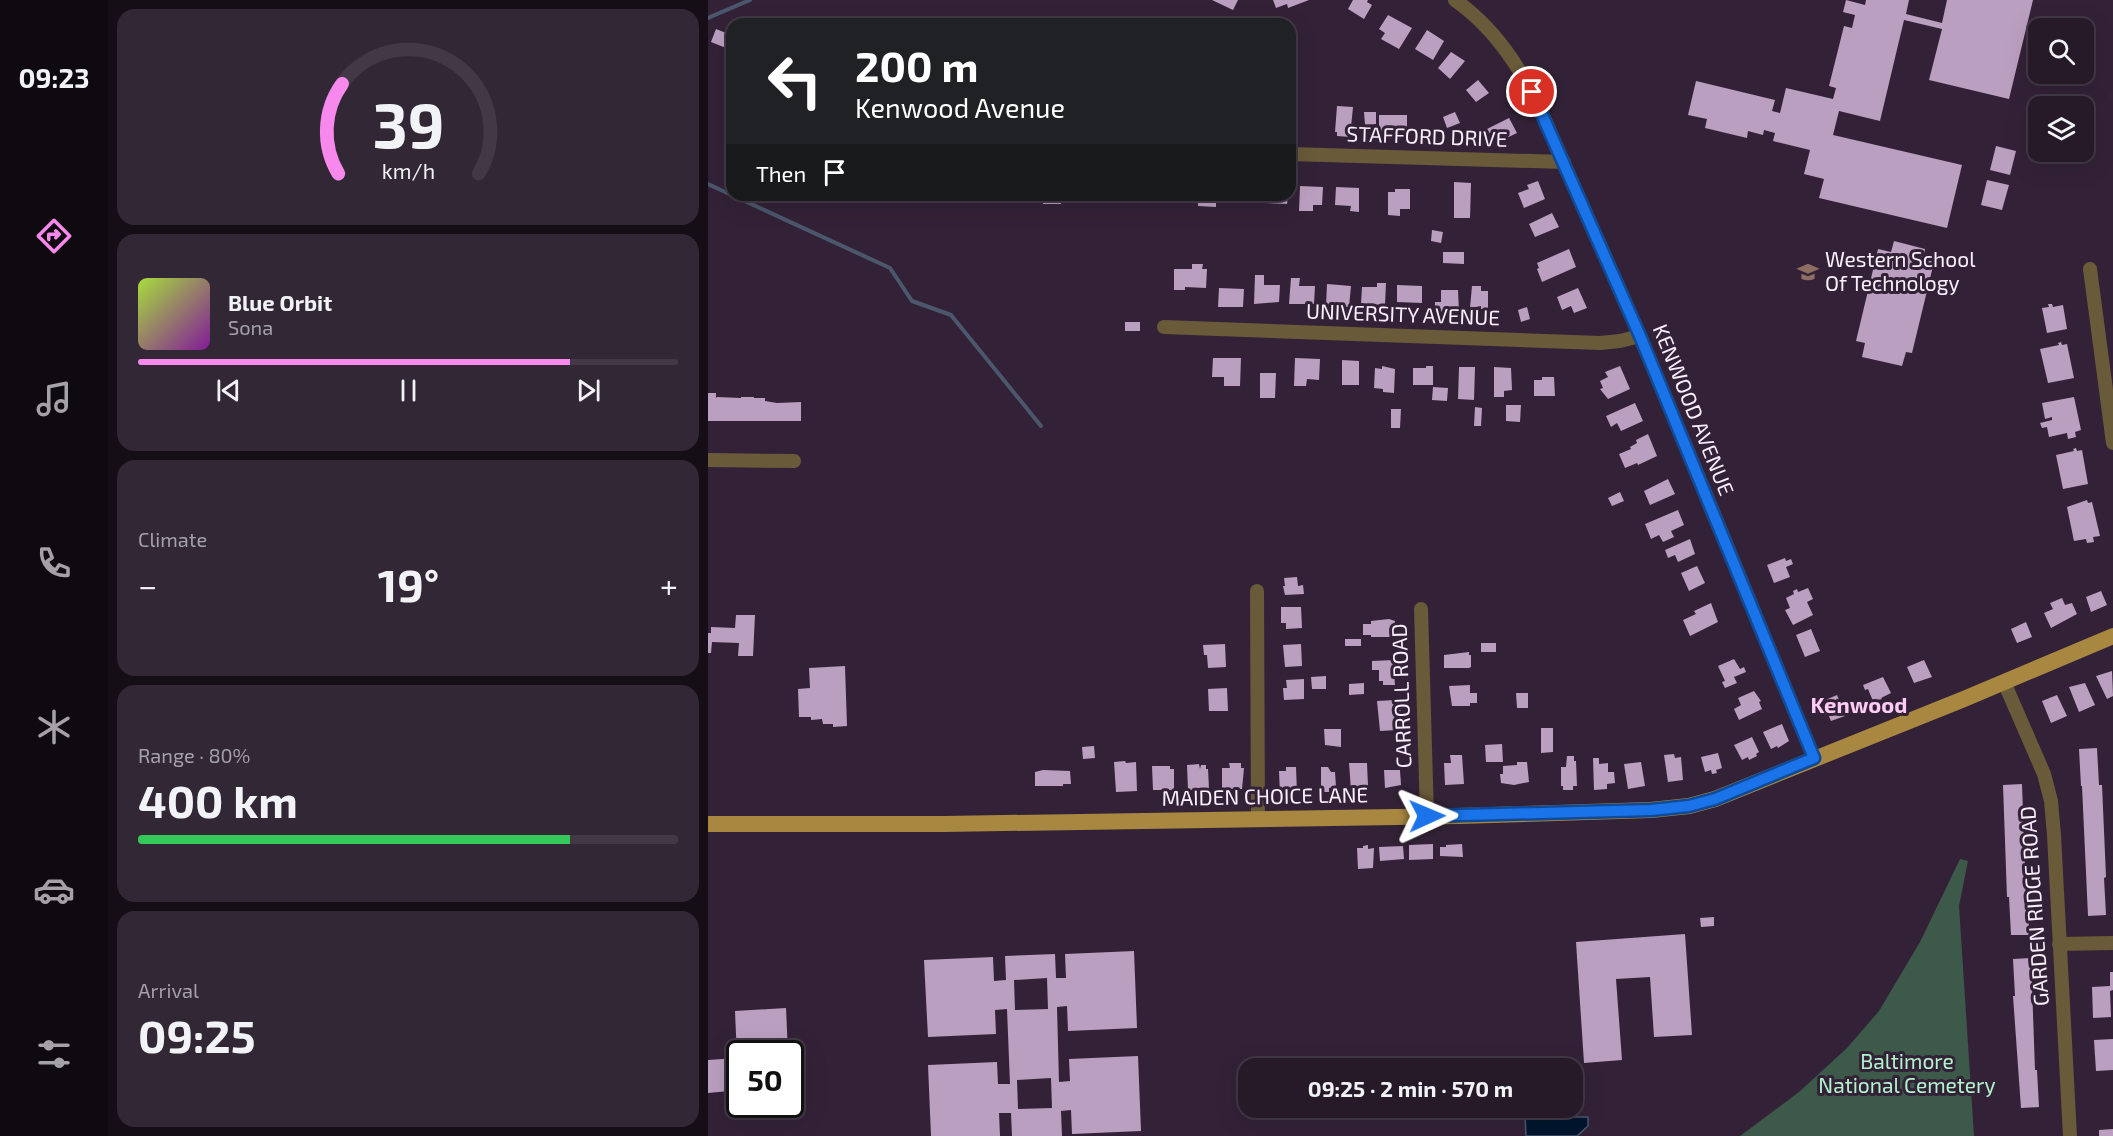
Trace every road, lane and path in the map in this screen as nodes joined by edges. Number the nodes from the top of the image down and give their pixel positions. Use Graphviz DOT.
graph roads {
  1 [pos="1455,0"];
  2 [pos="1296,154"];
  3 [pos="1564,162"];
  4 [pos="2090,269"];
  5 [pos="1164,327"];
  6 [pos="1640,336"];
  7 [pos="2113,443"];
  8 [pos="708,460"];
  9 [pos="794,461"];
  10 [pos="1257,591"];
  11 [pos="1421,609"];
  12 [pos="2113,636"];
  13 [pos="2004,682"];
  14 [pos="1814,758"];
  15 [pos="1427,816"];
  16 [pos="1258,819"];
  17 [pos="708,824"];
  18 [pos="2113,943"];
  19 [pos="2059,944"];
  20 [pos="2070,1136"];
  1 -- 3 [label="street, KENWOOD AVENUE"];
  2 -- 3 [label="street, STAFFORD DRIVE"];
  3 -- 6 [label="street, KENWOOD AVENUE"];
  4 -- 7 [label="street"];
  5 -- 6 [label="street, UNIVERSITY AVENUE"];
  6 -- 14 [label="street, KENWOOD AVENUE"];
  8 -- 9 [label="street"];
  10 -- 16 [label="street"];
  11 -- 15 [label="street, CARROLL ROAD"];
  12 -- 13 [label="main road, MAIDEN CHOICE LANE"];
  13 -- 14 [label="main road, MAIDEN CHOICE LANE"];
  13 -- 19 [label="street, GARDEN RIDGE ROAD"];
  14 -- 15 [label="main road, MAIDEN CHOICE LANE"];
  15 -- 16 [label="main road, MAIDEN CHOICE LANE"];
  16 -- 17 [label="main road, MAIDEN CHOICE LANE"];
  18 -- 19 [label="street"];
  19 -- 20 [label="street, GARDEN RIDGE ROAD"];
}
